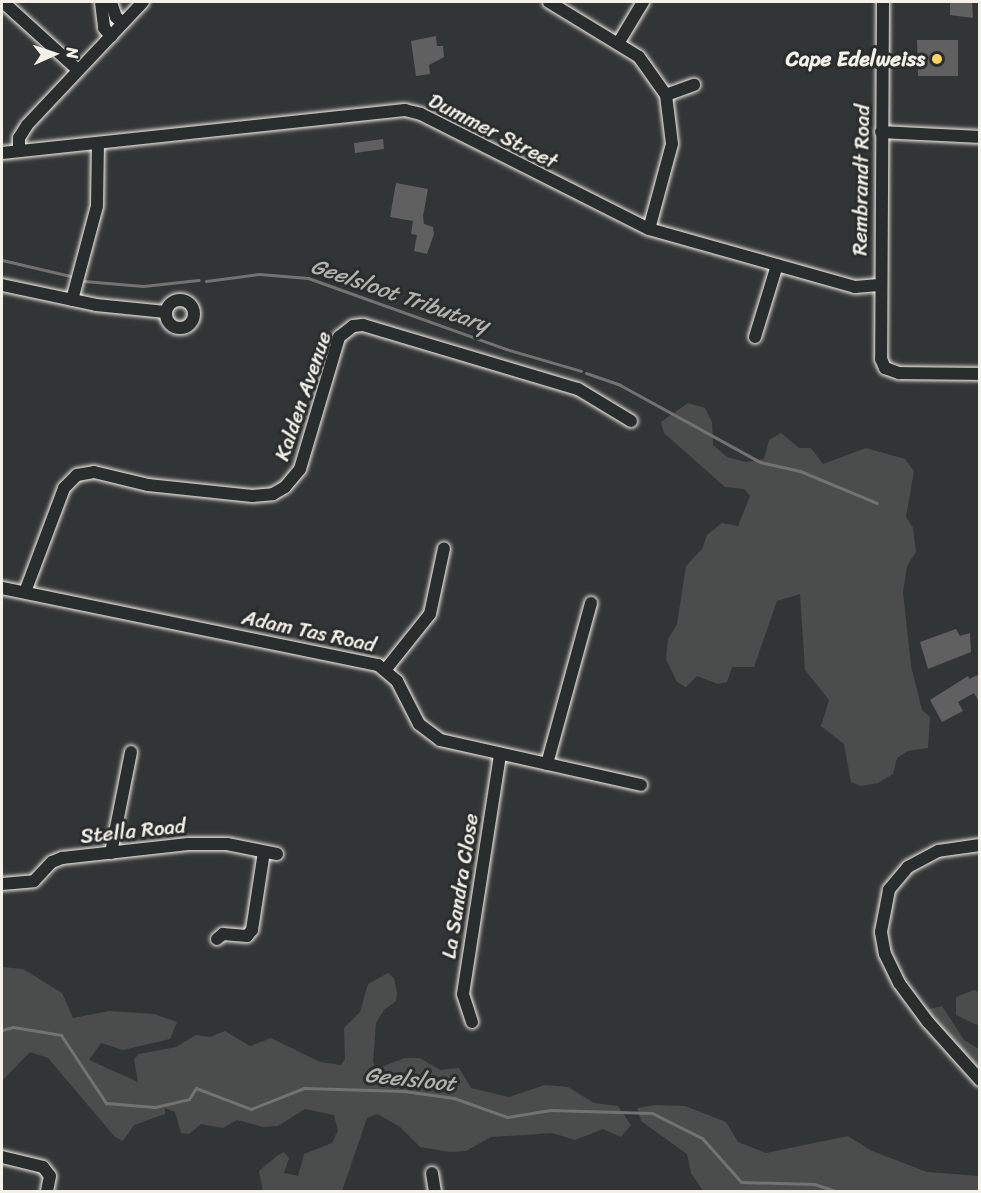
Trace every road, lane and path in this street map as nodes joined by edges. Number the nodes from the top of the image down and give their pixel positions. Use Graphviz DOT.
graph roads {
  1 [pos="3,2"];
  2 [pos="101,2"];
  3 [pos="111,2"];
  4 [pos="143,2"];
  5 [pos="549,2"];
  6 [pos="643,2"];
  7 [pos="883,2"];
  8 [pos="123,23"];
  9 [pos="111,36"];
  10 [pos="619,42"];
  11 [pos="78,70"];
  12 [pos="694,85"];
  13 [pos="666,95"];
  14 [pos="881,132"];
  15 [pos="980,137"];
  16 [pos="98,143"];
  17 [pos="19,152"];
  18 [pos="2,153"];
  19 [pos="649,229"];
  20 [pos="777,265"];
  21 [pos="2,285"];
  22 [pos="879,285"];
  23 [pos="72,300"];
  24 [pos="166,312"];
  25 [pos="754,337"];
  26 [pos="980,374"];
  27 [pos="617,410"];
  28 [pos="631,421"];
  29 [pos="614,424"];
  30 [pos="444,548"];
  31 [pos="2,588"];
  32 [pos="25,592"];
  33 [pos="591,603"];
  34 [pos="386,669"];
  35 [pos="131,752"];
  36 [pos="500,754"];
  37 [pos="547,764"];
  38 [pos="641,785"];
  39 [pos="980,845"];
  40 [pos="111,853"];
  41 [pos="2,884"];
  42 [pos="217,939"];
  43 [pos="472,1022"];
  44 [pos="980,1080"];
  45 [pos="2,1157"];
  46 [pos="432,1173"];
  47 [pos="47,1191"];
  48 [pos="435,1191"];
  1 -- 11 [label="street"];
  2 -- 9 [label="street"];
  3 -- 8 [label="street"];
  4 -- 8 [label="street"];
  5 -- 10 [label="street"];
  6 -- 10 [label="street"];
  7 -- 14 [label="street, Rembrandt Road"];
  8 -- 9 [label="street"];
  9 -- 11 [label="street"];
  10 -- 13 [label="street"];
  11 -- 17 [label="street"];
  12 -- 13 [label="street"];
  13 -- 19 [label="street"];
  14 -- 15 [label="street"];
  14 -- 22 [label="street, Rembrandt Road"];
  16 -- 17 [label="street, Dummer Street"];
  16 -- 19 [label="street, Dummer Street"];
  16 -- 23 [label="street"];
  17 -- 18 [label="street, Dummer Street"];
  19 -- 20 [label="street, Dummer Street"];
  20 -- 22 [label="street, Dummer Street"];
  20 -- 25 [label="street"];
  21 -- 23 [label="street"];
  22 -- 26 [label="street, Rembrandt Road"];
  23 -- 24 [label="street"];
  27 -- 28 [label="street, Kalden Avenue"];
  27 -- 29 [label="street"];
  27 -- 32 [label="street, Kalden Avenue"];
  30 -- 34 [label="street"];
  31 -- 32 [label="street, Adam Tas Road"];
  32 -- 34 [label="street, Adam Tas Road"];
  33 -- 37 [label="street"];
  34 -- 36 [label="street, Adam Tas Road"];
  35 -- 40 [label="street"];
  36 -- 37 [label="street, Adam Tas Road"];
  36 -- 43 [label="street, La Sandra Close"];
  37 -- 38 [label="street, Adam Tas Road"];
  39 -- 44 [label="street"];
  40 -- 41 [label="street, Stella Road"];
  40 -- 42 [label="street, Stella Road"];
  45 -- 47 [label="street"];
  46 -- 48 [label="street"];
}
